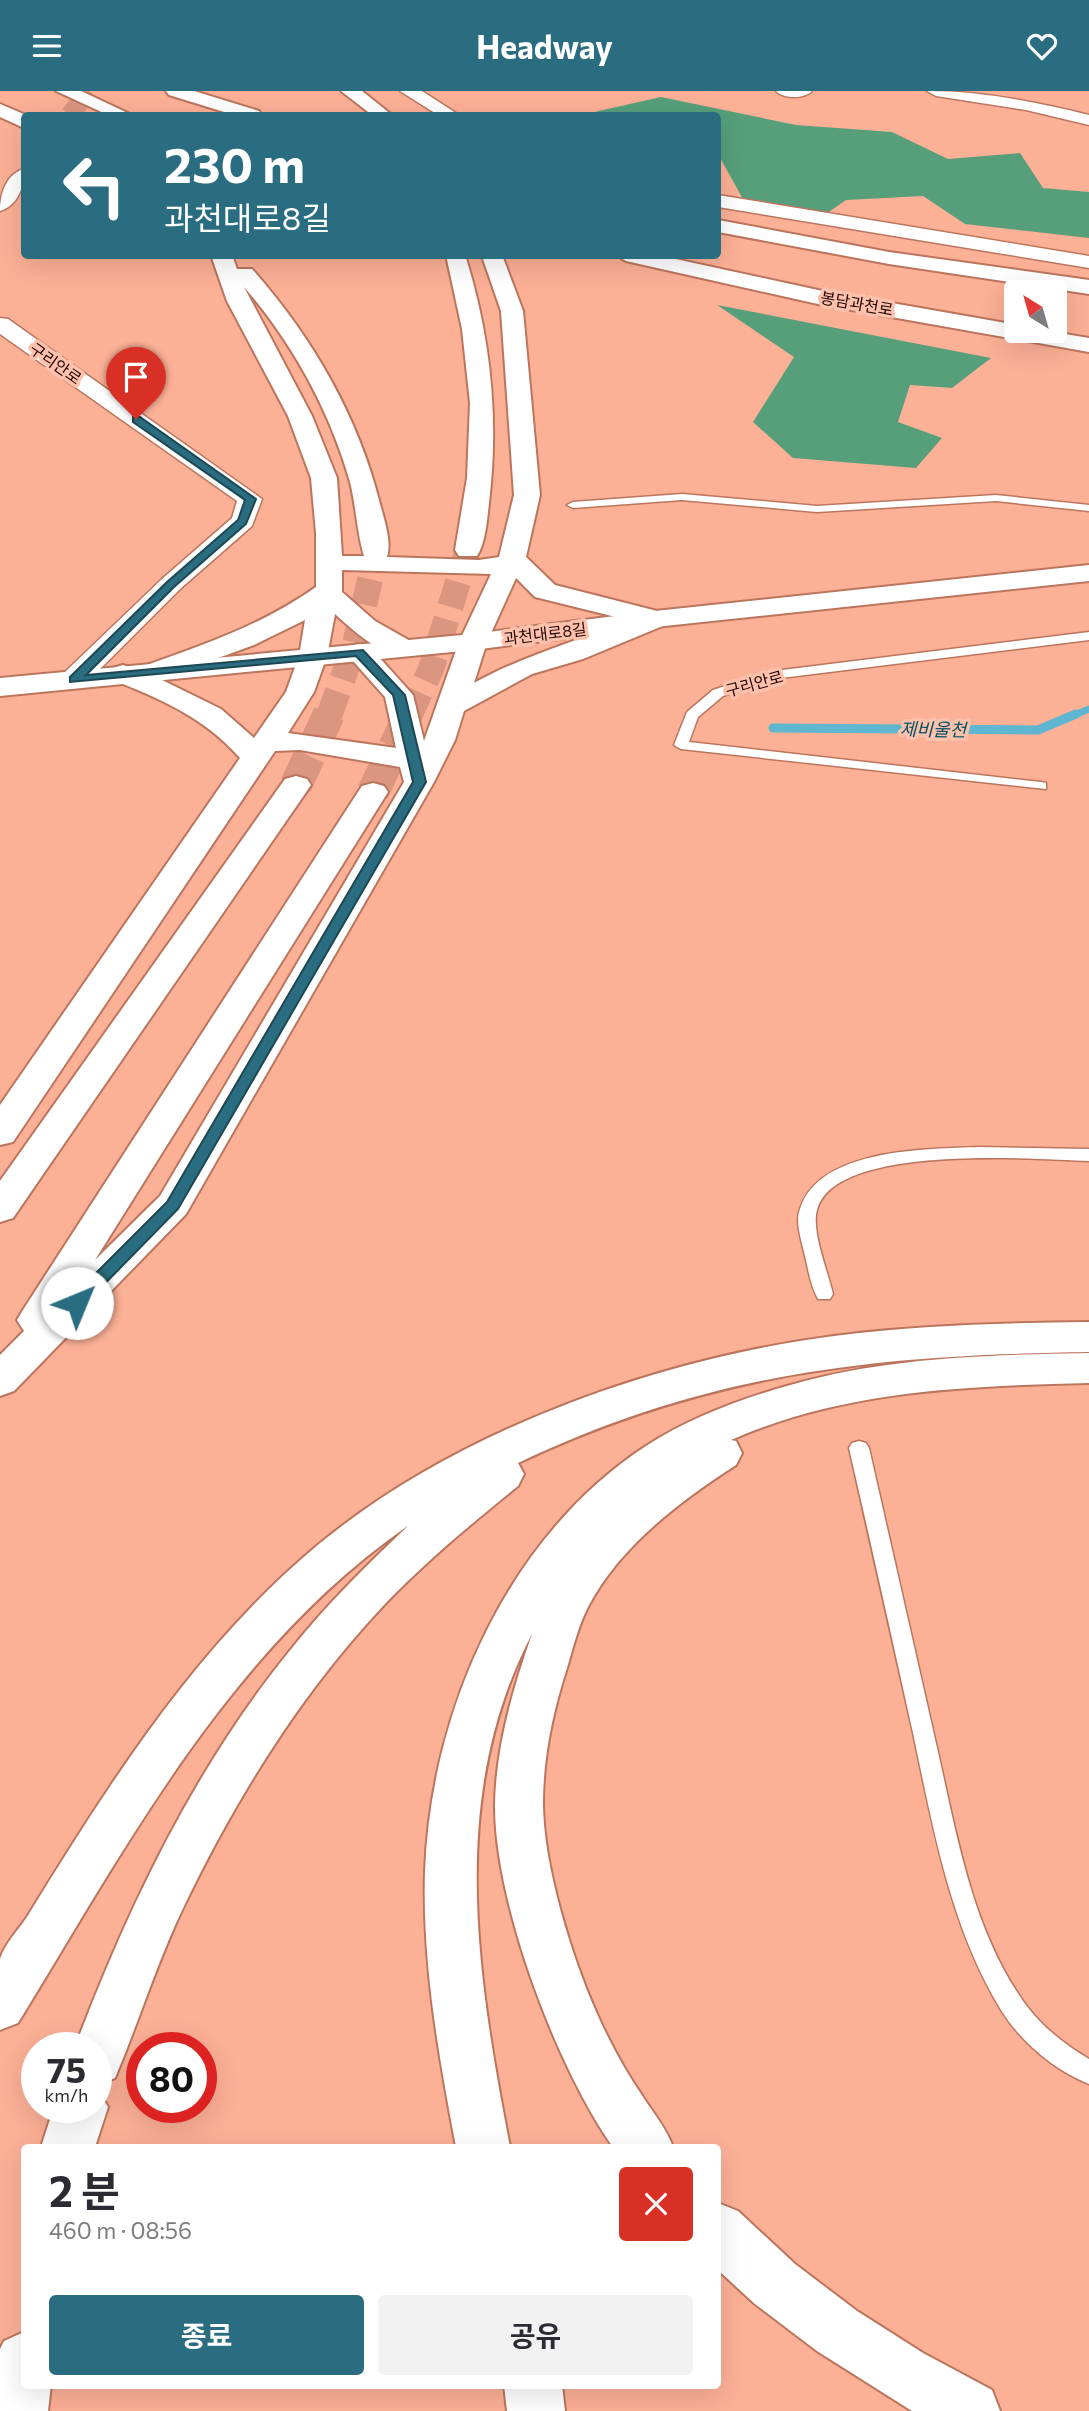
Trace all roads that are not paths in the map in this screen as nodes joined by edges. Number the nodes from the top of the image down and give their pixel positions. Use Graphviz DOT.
graph roads {
  1 [pos="48,91"];
  2 [pos="65,91"];
  3 [pos="175,91"];
  4 [pos="331,91"];
  5 [pos="350,91"];
  6 [pos="408,91"];
  7 [pos="785,91"];
  8 [pos="803,91"];
  9 [pos="936,91"];
  10 [pos="1032,98"];
  11 [pos="100,106"];
  12 [pos="0,110"];
  13 [pos="115,112"];
  14 [pos="242,112"];
  15 [pos="355,112"];
  16 [pos="379,112"];
  17 [pos="445,112"];
  18 [pos="21,120"];
  19 [pos="1089,120"];
  20 [pos="14,178"];
  21 [pos="721,201"];
  22 [pos="0,205"];
  23 [pos="721,227"];
  24 [pos="224,259"];
  25 [pos="227,259"];
  26 [pos="455,259"];
  27 [pos="494,259"];
  28 [pos="644,259"];
  29 [pos="660,259"];
  30 [pos="1089,262"];
  31 [pos="1089,286"];
  32 [pos="1004,315"];
  33 [pos="0,324"];
  34 [pos="1068,325"];
  35 [pos="1089,328"];
  36 [pos="1089,345"];
  37 [pos="573,505"];
  38 [pos="1089,508"];
  39 [pos="468,550"];
  40 [pos="376,554"];
  41 [pos="329,557"];
  42 [pos="511,561"];
  43 [pos="1089,573"];
  44 [pos="328,591"];
  45 [pos="655,619"];
  46 [pos="1089,636"];
  47 [pos="473,642"];
  48 [pos="402,649"];
  49 [pos="359,652"];
  50 [pos="313,656"];
  51 [pos="157,671"];
  52 [pos="123,674"];
  53 [pos="74,680"];
  54 [pos="0,687"];
  55 [pos="449,708"];
  56 [pos="260,750"];
  57 [pos="417,771"];
  58 [pos="296,785"];
  59 [pos="1041,786"];
  60 [pos="373,792"];
  61 [pos="0,1133"];
  62 [pos="1089,1154"];
  63 [pos="0,1209"];
  64 [pos="824,1294"];
  65 [pos="1089,1337"];
  66 [pos="1089,1368"];
  67 [pos="994,1370"];
  68 [pos="0,1379"];
  69 [pos="670,1389"];
  70 [pos="859,1448"];
  71 [pos="0,2005"];
  72 [pos="107,2032"];
  73 [pos="1089,2072"];
  74 [pos="76,2123"];
  75 [pos="69,2144"];
  76 [pos="482,2144"];
  77 [pos="644,2144"];
  78 [pos="721,2234"];
  79 [pos="21,2389"];
  80 [pos="533,2389"];
  81 [pos="19,2411"];
  82 [pos="536,2411"];
  83 [pos="971,2411"];
  1 -- 11 [label="main road"];
  2 -- 11 [label="main road"];
  3 -- 14 [label="main road"];
  4 -- 15 [label="main road"];
  5 -- 16 [label="main road"];
  6 -- 17 [label="street"];
  7 -- 8 [label="street"];
  9 -- 10 [label="street"];
  10 -- 19 [label="street"];
  11 -- 13 [label="main road"];
  12 -- 18 [label="main road"];
  20 -- 22 [label="street"];
  21 -- 30 [label="street"];
  23 -- 31 [label="main road"];
  24 -- 41 [label="main road"];
  25 -- 40 [label="main road"];
  26 -- 39 [label="main road"];
  27 -- 42 [label="main road"];
  28 -- 36 [label="main road, 봉담과천로"];
  29 -- 32 [label="main road, 봉담과천로"];
  33 -- 53 [label="street, 구리안로"];
  34 -- 35 [label="main road"];
  37 -- 38 [label="lane"];
  41 -- 42 [label="main road"];
  41 -- 44 [label="main road"];
  42 -- 45 [label="main road"];
  42 -- 47 [label="main road"];
  43 -- 45 [label="main road, 과천대로8길"];
  44 -- 48 [label="main road"];
  44 -- 50 [label="main road"];
  44 -- 51 [label="main road"];
  45 -- 47 [label="main road, 과천대로8길"];
  45 -- 55 [label="main road"];
  46 -- 59 [label="lane, 구리안로"];
  47 -- 48 [label="main road, 과천대로8길"];
  47 -- 55 [label="main road"];
  48 -- 49 [label="main road, 과천대로8길"];
  49 -- 50 [label="main road, 과천대로8길"];
  49 -- 57 [label="main road"];
  50 -- 51 [label="main road, 과천대로8길"];
  50 -- 56 [label="main road"];
  51 -- 52 [label="main road, 과천대로8길"];
  52 -- 53 [label="main road, 과천대로8길"];
  52 -- 56 [label="main road"];
  53 -- 54 [label="main road, 과천대로8길"];
  55 -- 57 [label="main road"];
  56 -- 57 [label="main road"];
  56 -- 61 [label="main road"];
  57 -- 68 [label="main road"];
  58 -- 63 [label="main road"];
  60 -- 68 [label="main road"];
  62 -- 64 [label="lane"];
  65 -- 69 [label="main road"];
  66 -- 67 [label="main road"];
  67 -- 76 [label="main road"];
  67 -- 77 [label="main road"];
  69 -- 71 [label="main road"];
  69 -- 72 [label="main road"];
  70 -- 73 [label="lane"];
  74 -- 75 [label="main road"];
  78 -- 83 [label="main road"];
  79 -- 81 [label="main road"];
  80 -- 82 [label="main road"];
}
